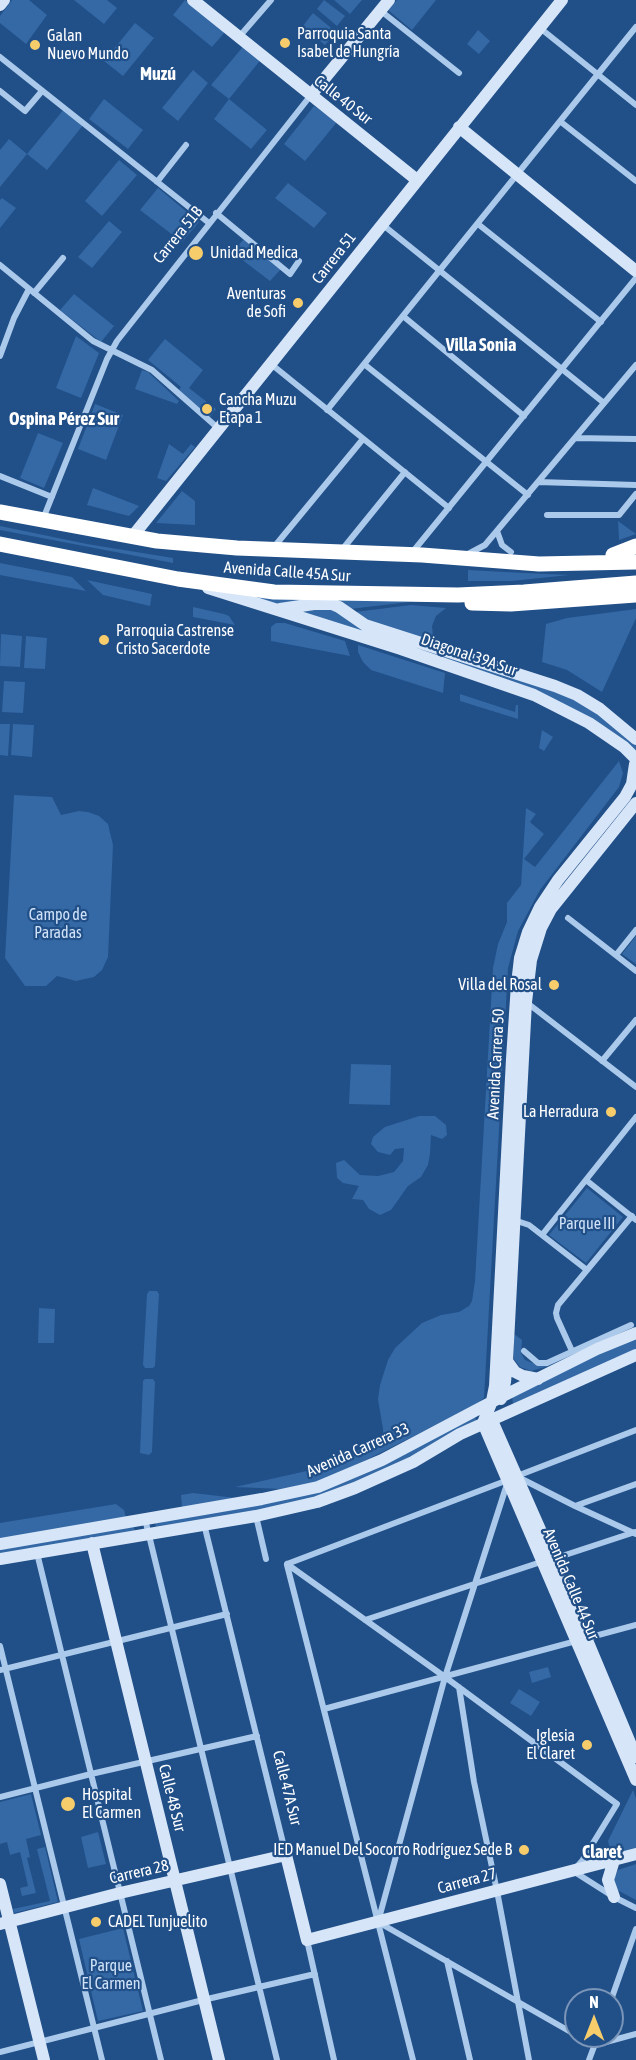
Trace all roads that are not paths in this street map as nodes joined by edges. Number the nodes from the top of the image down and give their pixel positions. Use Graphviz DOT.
graph roads {
  1 [pos="4,0"];
  2 [pos="193,0"];
  3 [pos="271,0"];
  4 [pos="389,0"];
  5 [pos="562,0"];
  6 [pos="0,5"];
  7 [pos="380,10"];
  8 [pos="540,28"];
  9 [pos="636,28"];
  10 [pos="239,37"];
  11 [pos="0,57"];
  12 [pos="459,73"];
  13 [pos="599,75"];
  14 [pos="0,91"];
  15 [pos="42,91"];
  16 [pos="311,95"];
  17 [pos="636,105"];
  18 [pos="561,122"];
  19 [pos="459,127"];
  20 [pos="186,145"];
  21 [pos="518,175"];
  22 [pos="417,180"];
  23 [pos="636,181"];
  24 [pos="157,182"];
  25 [pos="216,213"];
  26 [pos="209,223"];
  27 [pos="382,224"];
  28 [pos="478,224"];
  29 [pos="63,258"];
  30 [pos="299,261"];
  31 [pos="0,265"];
  32 [pos="440,270"];
  33 [pos="636,271"];
  34 [pos="636,278"];
  35 [pos="32,291"];
  36 [pos="403,316"];
  37 [pos="601,322"];
  38 [pos="111,351"];
  39 [pos="0,356"];
  40 [pos="271,364"];
  41 [pos="364,364"];
  42 [pos="636,365"];
  43 [pos="562,369"];
  44 [pos="604,403"];
  45 [pos="327,410"];
  46 [pos="524,416"];
  47 [pos="219,429"];
  48 [pos="575,438"];
  49 [pos="363,439"];
  50 [pos="636,439"];
  51 [pos="486,462"];
  52 [pos="405,472"];
  53 [pos="0,476"];
  54 [pos="538,482"];
  55 [pos="636,486"];
  56 [pos="636,494"];
  57 [pos="528,495"];
  58 [pos="52,497"];
  59 [pos="449,508"];
  60 [pos="0,512"];
  61 [pos="547,515"];
  62 [pos="42,520"];
  63 [pos="497,531"];
  64 [pos="132,537"];
  65 [pos="0,544"];
  66 [pos="636,546"];
  67 [pos="271,550"];
  68 [pos="479,550"];
  69 [pos="340,552"];
  70 [pos="512,552"];
  71 [pos="410,554"];
  72 [pos="636,554"];
  73 [pos="613,555"];
  74 [pos="459,557"];
  75 [pos="636,562"];
  76 [pos="178,579"];
  77 [pos="636,583"];
  78 [pos="382,595"];
  79 [pos="636,596"];
  80 [pos="278,609"];
  81 [pos="611,718"];
  82 [pos="636,730"];
  83 [pos="636,739"];
  84 [pos="636,761"];
  85 [pos="636,769"];
  86 [pos="636,803"];
  87 [pos="568,918"];
  88 [pos="636,930"];
  89 [pos="616,955"];
  90 [pos="636,970"];
  91 [pos="526,1002"];
  92 [pos="541,1014"];
  93 [pos="636,1020"];
  94 [pos="525,1024"];
  95 [pos="602,1061"];
  96 [pos="636,1087"];
  97 [pos="636,1117"];
  98 [pos="586,1180"];
  99 [pos="634,1218"];
  100 [pos="514,1220"];
  101 [pos="542,1235"];
  102 [pos="586,1270"];
  103 [pos="634,1329"];
  104 [pos="525,1351"];
  105 [pos="572,1351"];
  106 [pos="636,1355"];
  107 [pos="507,1361"];
  108 [pos="538,1379"];
  109 [pos="497,1398"];
  110 [pos="487,1421"];
  111 [pos="636,1430"];
  112 [pos="513,1478"];
  113 [pos="636,1484"];
  114 [pos="575,1506"];
  115 [pos="256,1516"];
  116 [pos="145,1519"];
  117 [pos="204,1524"];
  118 [pos="149,1533"];
  119 [pos="635,1533"];
  120 [pos="92,1543"];
  121 [pos="0,1544"];
  122 [pos="38,1553"];
  123 [pos="0,1559"];
  124 [pos="266,1559"];
  125 [pos="548,1560"];
  126 [pos="287,1564"];
  127 [pos="475,1584"];
  128 [pos="227,1614"];
  129 [pos="365,1620"];
  130 [pos="636,1625"];
  131 [pos="172,1628"];
  132 [pos="582,1640"];
  133 [pos="116,1641"];
  134 [pos="0,1646"];
  135 [pos="62,1654"];
  136 [pos="3,1669"];
  137 [pos="445,1677"];
  138 [pos="459,1687"];
  139 [pos="324,1710"];
  140 [pos="257,1736"];
  141 [pos="201,1748"];
  142 [pos="636,1756"];
  143 [pos="146,1761"];
  144 [pos="91,1774"];
  145 [pos="636,1780"];
  146 [pos="35,1788"];
  147 [pos="0,1797"];
  148 [pos="636,1854"];
  149 [pos="286,1855"];
  150 [pos="614,1860"];
  151 [pos="230,1868"];
  152 [pos="573,1872"];
  153 [pos="175,1880"];
  154 [pos="0,1884"];
  155 [pos="497,1891"];
  156 [pos="120,1893"];
  157 [pos="614,1897"];
  158 [pos="64,1908"];
  159 [pos="636,1908"];
  160 [pos="378,1922"];
  161 [pos="5,1923"];
  162 [pos="636,1929"];
  163 [pos="306,1940"];
  164 [pos="447,1961"];
  165 [pos="315,1974"];
  166 [pos="260,1987"];
  167 [pos="615,1988"];
  168 [pos="203,2000"];
  169 [pos="518,2002"];
  170 [pos="150,2014"];
  171 [pos="564,2028"];
  172 [pos="94,2029"];
  173 [pos="40,2042"];
  174 [pos="0,2052"];
  175 [pos="44,2060"];
  176 [pos="102,2060"];
  177 [pos="161,2060"];
  178 [pos="219,2060"];
  179 [pos="278,2060"];
  180 [pos="334,2060"];
  181 [pos="413,2060"];
  182 [pos="470,2060"];
  183 [pos="529,2060"];
  1 -- 6 [label="main road"];
  2 -- 10 [label="main road, Calle 40 Sur"];
  3 -- 10 [label="street"];
  4 -- 7 [label="main road, Carrera 51B"];
  5 -- 8 [label="main road, Carrera 51"];
  7 -- 12 [label="street"];
  7 -- 16 [label="main road, Carrera 51B"];
  8 -- 13 [label="street"];
  8 -- 19 [label="main road, Carrera 51"];
  9 -- 13 [label="street"];
  10 -- 16 [label="main road, Calle 40 Sur"];
  11 -- 15 [label="street"];
  13 -- 17 [label="street"];
  13 -- 18 [label="street"];
  14 -- 15 [label="street"];
  15 -- 24 [label="street"];
  16 -- 22 [label="main road, Calle 40 Sur"];
  16 -- 25 [label="street, Carrera 51B"];
  18 -- 21 [label="street"];
  18 -- 23 [label="street"];
  19 -- 21 [label="main road"];
  19 -- 22 [label="main road, Carrera 51"];
  20 -- 24 [label="street"];
  21 -- 28 [label="street"];
  21 -- 33 [label="main road"];
  22 -- 27 [label="main road, Carrera 51"];
  24 -- 26 [label="street"];
  25 -- 26 [label="street, Carrera 51B"];
  25 -- 30 [label="street"];
  26 -- 38 [label="street, Carrera 51B"];
  27 -- 32 [label="street"];
  27 -- 40 [label="main road, Carrera 51"];
  28 -- 32 [label="street"];
  28 -- 37 [label="street"];
  29 -- 35 [label="street"];
  31 -- 35 [label="street"];
  32 -- 36 [label="street"];
  32 -- 43 [label="street"];
  34 -- 37 [label="street"];
  35 -- 38 [label="street"];
  35 -- 39 [label="street"];
  36 -- 41 [label="street"];
  36 -- 46 [label="street"];
  37 -- 43 [label="street"];
  38 -- 47 [label="street"];
  38 -- 58 [label="street, Carrera 51B"];
  40 -- 45 [label="street"];
  40 -- 47 [label="main road, Carrera 51"];
  41 -- 45 [label="street"];
  41 -- 51 [label="street"];
  42 -- 44 [label="street"];
  43 -- 44 [label="street"];
  43 -- 46 [label="street"];
  44 -- 48 [label="street"];
  45 -- 49 [label="street"];
  46 -- 51 [label="street"];
  47 -- 64 [label="main road, Carrera 51"];
  48 -- 50 [label="street"];
  48 -- 54 [label="street"];
  49 -- 52 [label="street"];
  49 -- 67 [label="street"];
  51 -- 57 [label="street"];
  51 -- 59 [label="street"];
  52 -- 59 [label="street"];
  52 -- 69 [label="street"];
  53 -- 58 [label="street"];
  54 -- 55 [label="street"];
  54 -- 57 [label="street"];
  56 -- 61 [label="street"];
  57 -- 63 [label="street"];
  58 -- 62 [label="street, Carrera 51B"];
  59 -- 71 [label="street"];
  60 -- 62 [label="highway, Avenida Calle 45A Sur"];
  62 -- 64 [label="highway, Avenida Calle 45A Sur"];
  63 -- 68 [label="street"];
  63 -- 70 [label="street"];
  64 -- 67 [label="highway, Avenida Calle 45A Sur"];
  65 -- 76 [label="highway, Avenida Calle 45A Sur"];
  66 -- 73 [label="highway"];
  67 -- 69 [label="highway, Avenida Calle 45A Sur"];
  68 -- 70 [label="highway"];
  68 -- 74 [label="street"];
  69 -- 71 [label="highway, Avenida Calle 45A Sur"];
  70 -- 73 [label="highway"];
  71 -- 74 [label="highway, Avenida Calle 45A Sur"];
  72 -- 73 [label="highway"];
  74 -- 75 [label="highway, Avenida Calle 45A Sur"];
  76 -- 78 [label="highway, Avenida Calle 45A Sur"];
  76 -- 80 [label="main road, Diagonal 39A Sur"];
  77 -- 78 [label="highway, Avenida Calle 45A Sur"];
  78 -- 79 [label="highway"];
  80 -- 81 [label="main road, Diagonal 39A Sur"];
  80 -- 84 [label="main road, Diagonal 39A Sur"];
  81 -- 82 [label="main road"];
  81 -- 83 [label="main road, Diagonal 39A Sur"];
  84 -- 85 [label="main road"];
  84 -- 109 [label="main road, Avenida Carrera 50"];
  86 -- 91 [label="main road, Avenida Carrera 50"];
  87 -- 89 [label="street"];
  88 -- 89 [label="street"];
  89 -- 90 [label="street"];
  91 -- 92 [label="street"];
  91 -- 94 [label="main road, Avenida Carrera 50"];
  92 -- 94 [label="street"];
  92 -- 95 [label="street"];
  93 -- 95 [label="street"];
  94 -- 100 [label="main road, Avenida Carrera 50"];
  95 -- 96 [label="street"];
  97 -- 98 [label="street"];
  98 -- 99 [label="street"];
  98 -- 101 [label="street"];
  99 -- 102 [label="street"];
  100 -- 101 [label="street"];
  100 -- 107 [label="main road, Avenida Carrera 50"];
  101 -- 102 [label="street"];
  102 -- 105 [label="street"];
  103 -- 105 [label="street"];
  103 -- 108 [label="main road, Avenida Carrera 33"];
  104 -- 105 [label="street"];
  106 -- 110 [label="main road, Avenida Carrera 33"];
  107 -- 108 [label="main road"];
  107 -- 109 [label="main road, Avenida Carrera 50"];
  108 -- 109 [label="main road, Avenida Carrera 33"];
  109 -- 110 [label="main road"];
  109 -- 116 [label="main road, Avenida Carrera 33"];
  110 -- 112 [label="main road, Avenida Calle 44 Sur"];
  110 -- 115 [label="main road, Avenida Carrera 33"];
  111 -- 112 [label="street"];
  112 -- 114 [label="street"];
  112 -- 125 [label="main road, Avenida Calle 44 Sur"];
  112 -- 126 [label="street"];
  112 -- 127 [label="street"];
  113 -- 114 [label="street"];
  114 -- 119 [label="street"];
  115 -- 117 [label="main road, Avenida Carrera 33"];
  115 -- 124 [label="street"];
  116 -- 118 [label="street"];
  116 -- 121 [label="main road, Avenida Carrera 33"];
  117 -- 118 [label="main road, Avenida Carrera 33"];
  117 -- 128 [label="street, Calle 47A Sur"];
  118 -- 120 [label="main road, Avenida Carrera 33"];
  118 -- 131 [label="street"];
  119 -- 125 [label="street"];
  120 -- 122 [label="main road, Avenida Carrera 33"];
  120 -- 133 [label="main road, Calle 48 Sur"];
  122 -- 123 [label="main road, Avenida Carrera 33"];
  122 -- 135 [label="street"];
  125 -- 127 [label="street"];
  125 -- 132 [label="main road, Avenida Calle 44 Sur"];
  126 -- 129 [label="street"];
  126 -- 139 [label="street"];
  127 -- 129 [label="street"];
  127 -- 137 [label="street"];
  128 -- 131 [label="street"];
  128 -- 140 [label="street, Calle 47A Sur"];
  129 -- 137 [label="street"];
  130 -- 132 [label="street"];
  131 -- 133 [label="street"];
  131 -- 141 [label="street"];
  132 -- 137 [label="street"];
  132 -- 142 [label="main road, Avenida Calle 44 Sur"];
  132 -- 145 [label="main road, Avenida Calle 44 Sur"];
  133 -- 135 [label="street"];
  133 -- 143 [label="main road, Calle 48 Sur"];
  134 -- 136 [label="street"];
  135 -- 136 [label="street"];
  135 -- 144 [label="street"];
  136 -- 146 [label="street"];
  137 -- 138 [label="street"];
  137 -- 139 [label="street"];
  137 -- 160 [label="street"];
  138 -- 152 [label="street"];
  138 -- 155 [label="street"];
  139 -- 160 [label="street"];
  140 -- 141 [label="street"];
  140 -- 149 [label="street, Calle 47A Sur"];
  141 -- 143 [label="street"];
  141 -- 151 [label="street"];
  143 -- 144 [label="street"];
  143 -- 153 [label="main road, Calle 48 Sur"];
  144 -- 146 [label="street"];
  144 -- 156 [label="street"];
  146 -- 147 [label="street"];
  146 -- 158 [label="street"];
  148 -- 150 [label="main road, Carrera 27"];
  149 -- 151 [label="main road, Carrera 28"];
  149 -- 163 [label="main road, Calle 47A Sur"];
  150 -- 152 [label="main road, Carrera 27"];
  150 -- 157 [label="main road"];
  151 -- 153 [label="main road, Carrera 28"];
  151 -- 166 [label="street"];
  152 -- 155 [label="main road, Carrera 27"];
  152 -- 157 [label="street"];
  153 -- 156 [label="main road, Carrera 28"];
  153 -- 168 [label="main road, Calle 48 Sur"];
  154 -- 161 [label="main road"];
  155 -- 160 [label="main road, Carrera 27"];
  155 -- 169 [label="street"];
  156 -- 158 [label="main road, Carrera 28"];
  156 -- 170 [label="street"];
  157 -- 159 [label="street"];
  158 -- 161 [label="main road, Carrera 28"];
  158 -- 172 [label="street"];
  160 -- 163 [label="main road, Carrera 27"];
  160 -- 164 [label="street"];
  160 -- 181 [label="street"];
  161 -- 173 [label="main road"];
  162 -- 167 [label="street"];
  163 -- 165 [label="street, Calle 47A Sur"];
  164 -- 169 [label="street"];
  164 -- 182 [label="street"];
  165 -- 166 [label="street"];
  165 -- 180 [label="street, Calle 47A Sur"];
  166 -- 168 [label="street"];
  166 -- 179 [label="street"];
  168 -- 170 [label="street"];
  168 -- 178 [label="main road, Calle 48 Sur"];
  169 -- 171 [label="street"];
  169 -- 183 [label="street"];
  170 -- 172 [label="street"];
  170 -- 177 [label="street"];
  172 -- 173 [label="street"];
  172 -- 176 [label="street"];
  173 -- 174 [label="street"];
  173 -- 175 [label="main road"];
}
